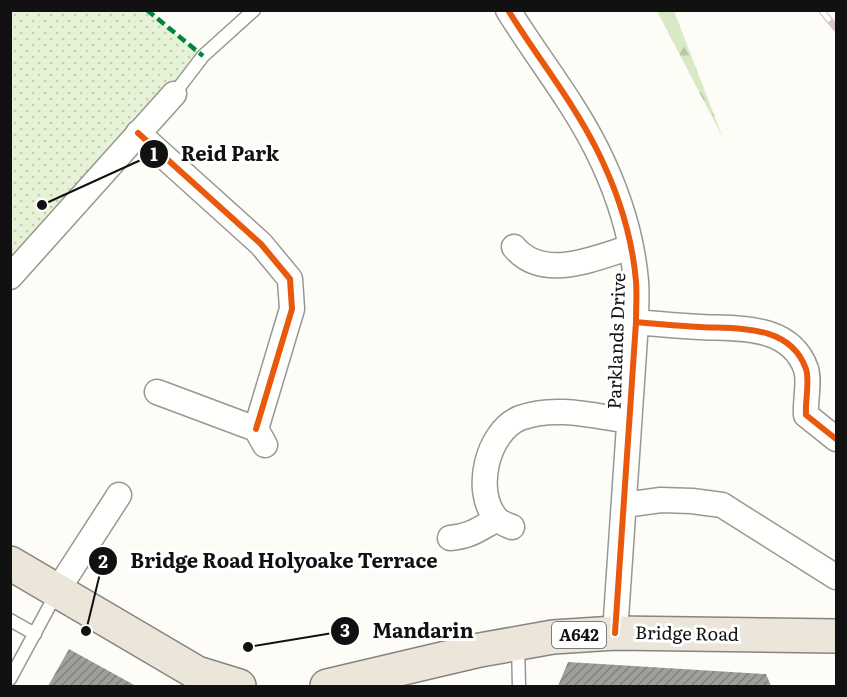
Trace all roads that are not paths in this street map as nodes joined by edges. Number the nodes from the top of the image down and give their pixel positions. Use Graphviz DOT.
graph roads {
  1 [pos="254,10"];
  2 [pos="508,10"];
  3 [pos="174,94"];
  4 [pos="138,133"];
  5 [pos="514,247"];
  6 [pos="631,247"];
  7 [pos="10,277"];
  8 [pos="636,322"];
  9 [pos="157,392"];
  10 [pos="629,421"];
  11 [pos="837,439"];
  12 [pos="119,495"];
  13 [pos="624,505"];
  14 [pos="450,537"];
  15 [pos="10,563"];
  16 [pos="837,577"];
  17 [pos="57,591"];
  18 [pos="10,620"];
  19 [pos="615,633"];
  20 [pos="35,634"];
  21 [pos="837,636"];
  22 [pos="518,643"];
  23 [pos="10,679"];
  24 [pos="237,686"];
  25 [pos="327,687"];
  26 [pos="519,687"];
  1 -- 3 [label="lane"];
  2 -- 6 [label="street, Parklands Drive"];
  3 -- 4 [label="street"];
  4 -- 7 [label="street"];
  4 -- 9 [label="street"];
  5 -- 6 [label="street"];
  6 -- 8 [label="street, Parklands Drive"];
  8 -- 10 [label="street, Parklands Drive"];
  8 -- 11 [label="street"];
  10 -- 13 [label="street, Parklands Drive"];
  10 -- 14 [label="street"];
  12 -- 17 [label="street"];
  13 -- 16 [label="street"];
  13 -- 19 [label="street, Parklands Drive"];
  15 -- 17 [label="highway"];
  17 -- 20 [label="lane"];
  17 -- 24 [label="highway"];
  18 -- 20 [label="lane"];
  19 -- 21 [label="highway, Bridge Road / A642"];
  19 -- 22 [label="highway, Bridge Road / A642"];
  20 -- 23 [label="lane"];
  22 -- 25 [label="highway, Bridge Road / A642"];
  22 -- 26 [label="lane"];
}
